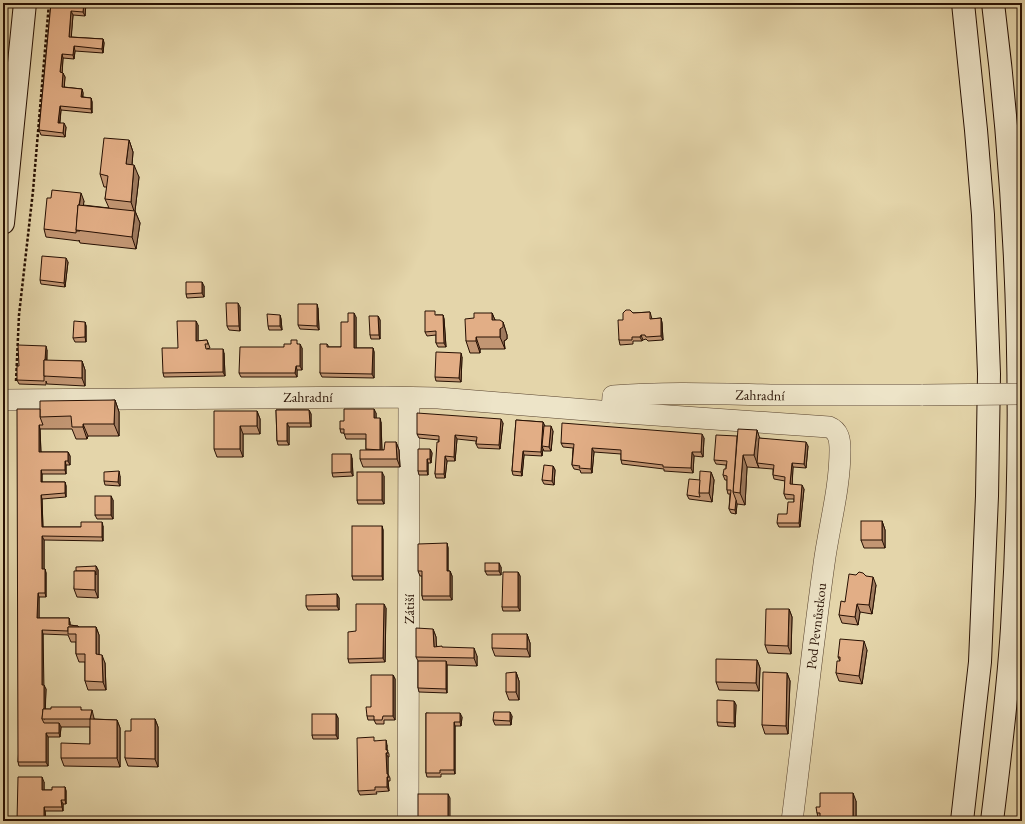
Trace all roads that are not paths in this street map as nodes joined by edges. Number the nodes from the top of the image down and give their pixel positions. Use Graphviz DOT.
graph roads {
  1 [pos="25,3"];
  2 [pos="963,3"];
  3 [pos="993,3"];
  4 [pos="3,223"];
  5 [pos="9,394"];
  6 [pos="1022,394"];
  7 [pos="409,398"];
  8 [pos="612,412"];
  9 [pos="836,432"];
  10 [pos="408,821"];
  11 [pos="792,821"];
  12 [pos="962,821"];
  13 [pos="992,821"];
  1 -- 4 [label="main road"];
  2 -- 12 [label="main road"];
  3 -- 13 [label="main road"];
  5 -- 7 [label="street, Zahradní"];
  6 -- 8 [label="street, Zahradní, bridge"];
  7 -- 8 [label="street, Zahradní"];
  7 -- 10 [label="street, Zátiší"];
  8 -- 9 [label="street, Zahradní"];
  9 -- 11 [label="street, Pod Pevnůstkou"];
}
